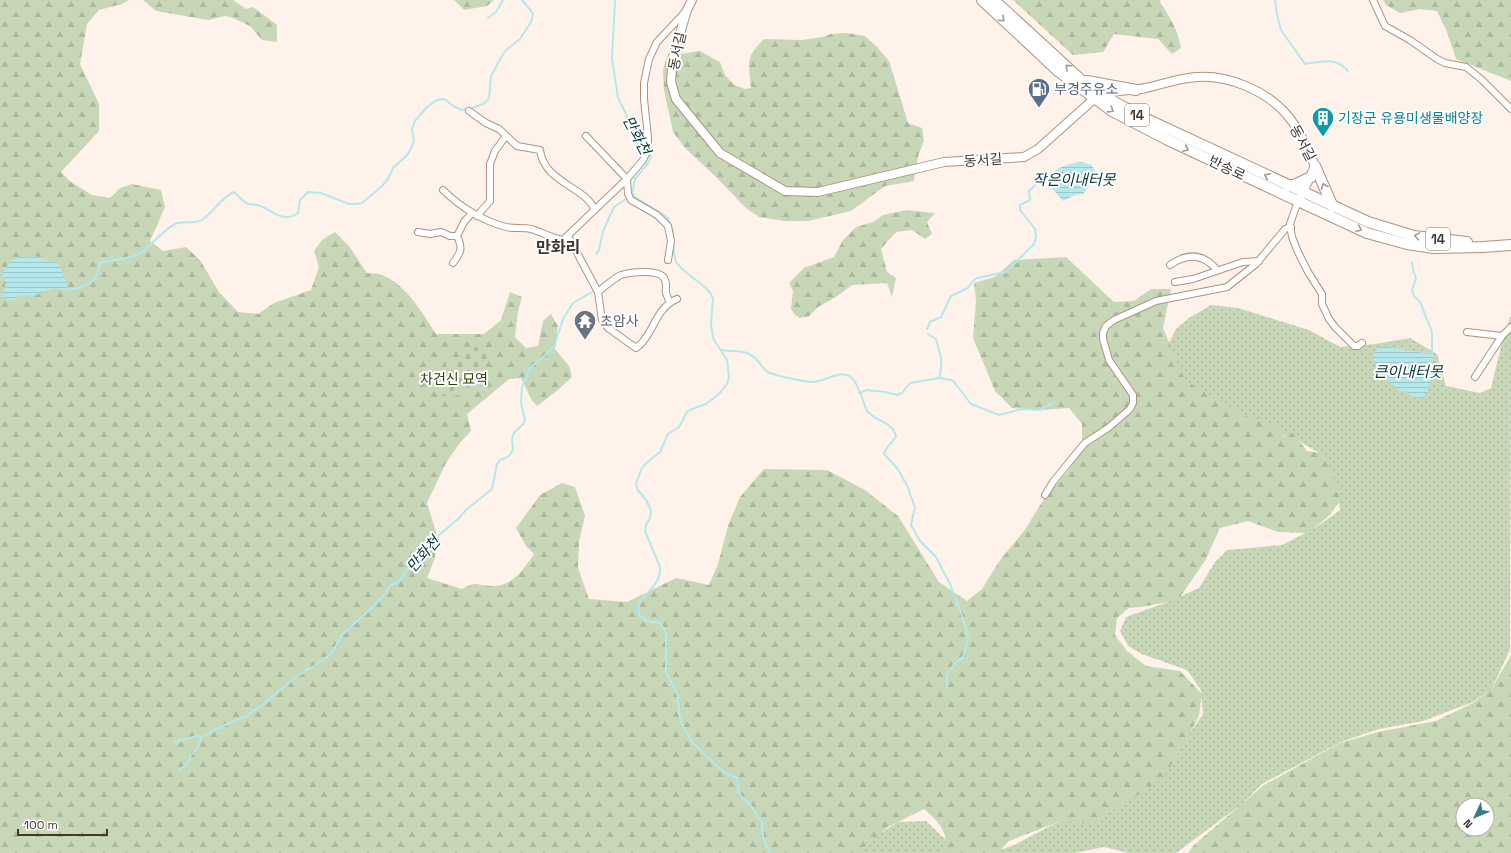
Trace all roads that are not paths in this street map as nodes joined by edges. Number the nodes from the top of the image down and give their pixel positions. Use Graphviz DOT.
graph roads {
  1 [pos="692,0"];
  2 [pos="982,0"];
  3 [pos="994,0"];
  4 [pos="1374,0"];
  5 [pos="688,10"];
  6 [pos="673,24"];
  7 [pos="682,28"];
  8 [pos="1081,80"];
  9 [pos="1136,90"];
  10 [pos="1098,96"];
  11 [pos="1125,108"];
  12 [pos="1511,109"];
  13 [pos="469,111"];
  14 [pos="506,136"];
  15 [pos="586,136"];
  16 [pos="1315,166"];
  17 [pos="1311,177"];
  18 [pos="627,179"];
  19 [pos="1288,186"];
  20 [pos="443,190"];
  21 [pos="1300,197"];
  22 [pos="1333,207"];
  23 [pos="594,209"];
  24 [pos="1325,213"];
  25 [pos="1346,213"];
  26 [pos="475,215"];
  27 [pos="1291,227"];
  28 [pos="418,232"];
  29 [pos="457,236"];
  30 [pos="568,236"];
  31 [pos="1511,238"];
  32 [pos="1511,245"];
  33 [pos="668,260"];
  34 [pos="1259,261"];
  35 [pos="453,263"];
  36 [pos="1170,265"];
  37 [pos="1217,270"];
  38 [pos="1175,282"];
  39 [pos="598,292"];
  40 [pos="677,299"];
  41 [pos="670,302"];
  42 [pos="1511,327"];
  43 [pos="1467,332"];
  44 [pos="1502,336"];
  45 [pos="1362,343"];
  46 [pos="1475,377"];
  47 [pos="1045,495"];
  1 -- 5 [label="street, 동서길"];
  2 -- 10 [label="main road, 반송로 / 14, one-way"];
  8 -- 3 [label="main road, 반송로 / 14, one-way"];
  4 -- 12 [label="street"];
  5 -- 6 [label="street, 동서길"];
  5 -- 7 [label="street, 동서길"];
  6 -- 7 [label="street"];
  6 -- 18 [label="street, 동서길"];
  7 -- 10 [label="street, 동서길"];
  8 -- 9 [label="main road"];
  8 -- 10 [label="main road, 반송로 / 14"];
  9 -- 10 [label="street, 동서길"];
  9 -- 11 [label="main road"];
  9 -- 16 [label="street, 동서길"];
  10 -- 11 [label="main road, 반송로 / 14"];
  10 -- 21 [label="main road, 반송로 / 14, one-way"];
  19 -- 11 [label="main road, 반송로 / 14, one-way"];
  13 -- 14 [label="street"];
  14 -- 23 [label="street"];
  14 -- 26 [label="street"];
  15 -- 18 [label="street"];
  16 -- 17 [label="street, 동서길"];
  22 -- 16 [label="main road, one-way"];
  17 -- 19 [label="main road"];
  17 -- 21 [label="street, 동서길"];
  18 -- 23 [label="street, 동서길"];
  18 -- 33 [label="street"];
  19 -- 21 [label="main road, 반송로 / 14"];
  20 -- 26 [label="street"];
  21 -- 22 [label="main road, 반송로 / 14"];
  21 -- 24 [label="main road, 반송로 / 14"];
  21 -- 27 [label="street"];
  22 -- 25 [label="main road, 반송로 / 14"];
  23 -- 30 [label="street, 동서길"];
  24 -- 25 [label="main road"];
  24 -- 32 [label="main road, 반송로 / 14, one-way"];
  31 -- 25 [label="main road, 반송로 / 14, one-way"];
  26 -- 29 [label="street"];
  26 -- 30 [label="street"];
  27 -- 34 [label="street"];
  27 -- 45 [label="street"];
  28 -- 29 [label="street"];
  29 -- 35 [label="street"];
  30 -- 39 [label="street"];
  34 -- 37 [label="street"];
  34 -- 47 [label="street"];
  36 -- 37 [label="street"];
  37 -- 38 [label="street"];
  39 -- 41 [label="street"];
  39 -- 41 [label="street"];
  40 -- 41 [label="street"];
  42 -- 44 [label="street"];
  43 -- 44 [label="street"];
  44 -- 46 [label="street"];
}
